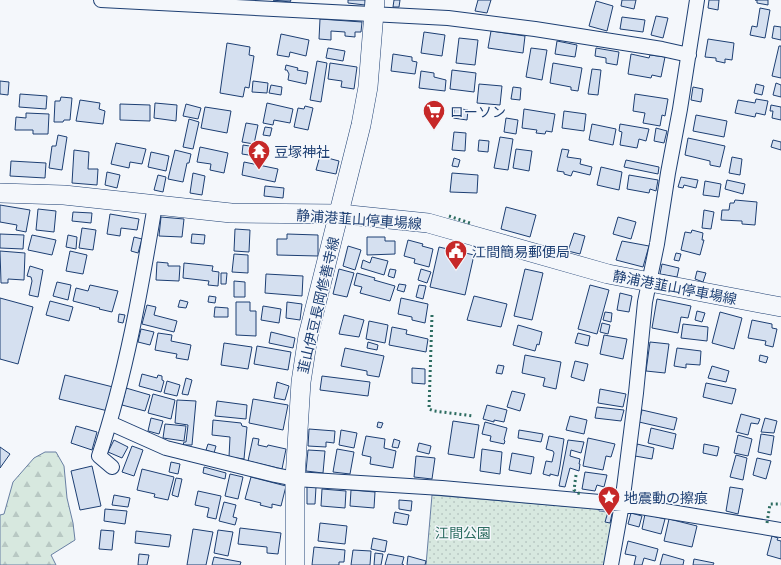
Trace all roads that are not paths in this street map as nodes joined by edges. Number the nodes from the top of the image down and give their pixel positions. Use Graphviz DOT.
graph roads {
  1 [pos="102,0"];
  2 [pos="697,0"];
  3 [pos="374,7"];
  4 [pos="689,55"];
  5 [pos="0,193"];
  6 [pos="155,205"];
  7 [pos="340,214"];
  8 [pos="650,282"];
  9 [pos="781,307"];
  10 [pos="110,423"];
  11 [pos="112,467"];
  12 [pos="295,479"];
  13 [pos="622,504"];
  14 [pos="781,530"];
  15 [pos="295,565"];
  16 [pos="612,565"];
  1 -- 3 [label="street"];
  2 -- 4 [label="street"];
  3 -- 4 [label="street"];
  3 -- 7 [label="main road, 韮山伊豆長岡修善寺線"];
  4 -- 8 [label="street"];
  5 -- 6 [label="main road, 静浦港韮山停車場線"];
  6 -- 7 [label="main road, 静浦港韮山停車場線"];
  6 -- 10 [label="street"];
  7 -- 8 [label="main road, 静浦港韮山停車場線"];
  7 -- 12 [label="main road, 韮山伊豆長岡修善寺線"];
  8 -- 9 [label="main road, 静浦港韮山停車場線"];
  8 -- 13 [label="street"];
  10 -- 11 [label="street"];
  10 -- 12 [label="street"];
  12 -- 13 [label="street"];
  12 -- 15 [label="main road, 韮山伊豆長岡修善寺線"];
  13 -- 14 [label="street"];
  13 -- 16 [label="street"];
}
